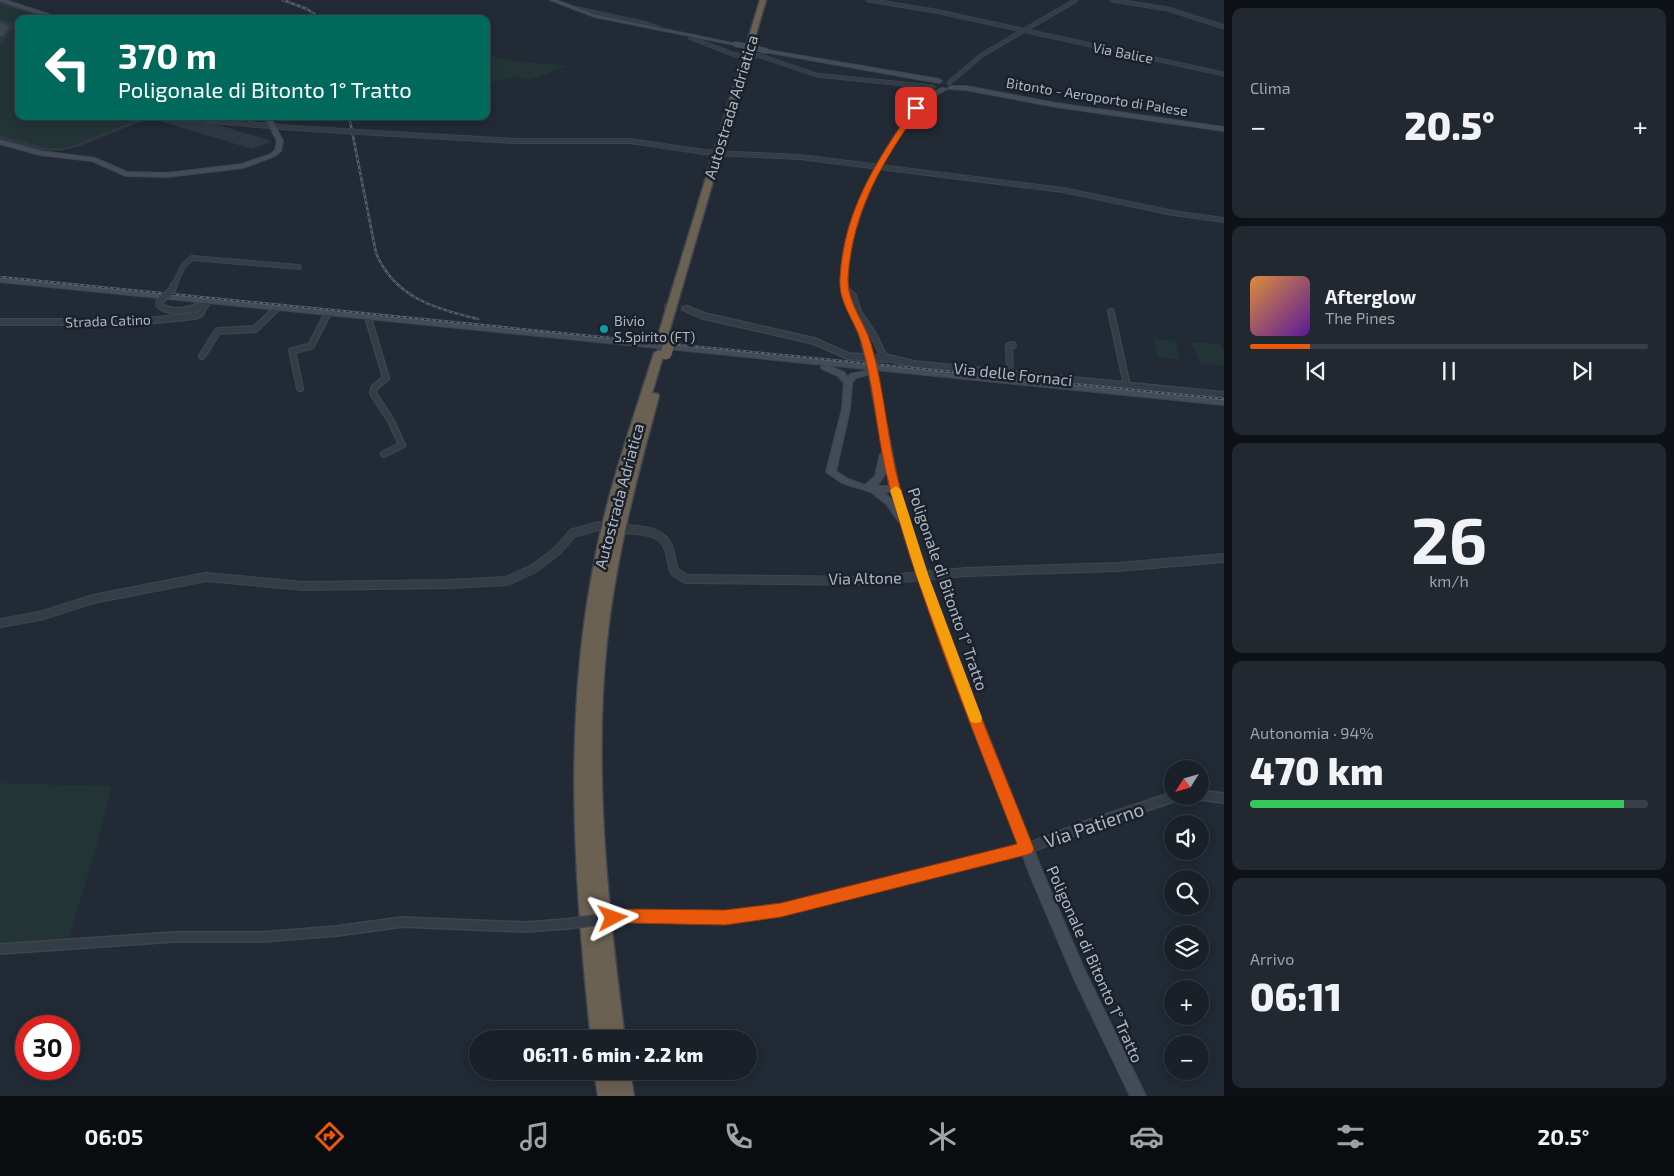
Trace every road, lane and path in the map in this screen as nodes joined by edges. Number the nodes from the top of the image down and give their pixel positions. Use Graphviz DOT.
graph roads {
  1 [pos="0,0"];
  2 [pos="552,0"];
  3 [pos="763,0"];
  4 [pos="767,0"];
  5 [pos="868,0"];
  6 [pos="1076,0"];
  7 [pos="1112,0"];
  8 [pos="49,15"];
  9 [pos="1224,27"];
  10 [pos="1022,31"];
  11 [pos="691,38"];
  12 [pos="1224,74"];
  13 [pos="907,77"];
  14 [pos="947,83"];
  15 [pos="933,87"];
  16 [pos="268,120"];
  17 [pos="208,121"];
  18 [pos="272,126"];
  19 [pos="1224,129"];
  20 [pos="0,142"];
  21 [pos="878,166"];
  22 [pos="1224,220"];
  23 [pos="299,267"];
  24 [pos="0,280"];
  25 [pos="845,289"];
  26 [pos="185,299"];
  27 [pos="207,302"];
  28 [pos="192,307"];
  29 [pos="277,308"];
  30 [pos="202,309"];
  31 [pos="687,309"];
  32 [pos="1111,312"];
  33 [pos="328,313"];
  34 [pos="368,317"];
  35 [pos="0,322"];
  36 [pos="1013,345"];
  37 [pos="664,346"];
  38 [pos="202,356"];
  39 [pos="890,359"];
  40 [pos="808,362"];
  41 [pos="850,366"];
  42 [pos="885,370"];
  43 [pos="1010,373"];
  44 [pos="848,379"];
  45 [pos="1127,385"];
  46 [pos="300,388"];
  47 [pos="1224,395"];
  48 [pos="1224,402"];
  49 [pos="886,445"];
  50 [pos="384,454"];
  51 [pos="869,486"];
  52 [pos="895,488"];
  53 [pos="599,526"];
  54 [pos="624,529"];
  55 [pos="908,531"];
  56 [pos="1224,558"];
  57 [pos="923,577"];
  58 [pos="0,623"];
  59 [pos="1209,796"];
  60 [pos="1224,798"];
  61 [pos="1164,800"];
  62 [pos="1026,849"];
  63 [pos="0,949"];
  64 [pos="599,1030"];
  65 [pos="615,1030"];
  66 [pos="605,1080"];
  67 [pos="621,1080"];
  68 [pos="608,1096"];
  69 [pos="624,1096"];
  70 [pos="1138,1096"];
  1 -- 8 [label="main road"];
  2 -- 13 [label="main road, bridge"];
  3 -- 37 [label="highway, Autostrada Adriatica"];
  4 -- 37 [label="highway, Autostrada Adriatica"];
  5 -- 10 [label="street, Via Balice"];
  6 -- 10 [label="street"];
  7 -- 9 [label="street"];
  10 -- 12 [label="street, Via Balice"];
  10 -- 14 [label="street"];
  11 -- 15 [label="street, bridge"];
  13 -- 14 [label="main road"];
  13 -- 15 [label="main road"];
  14 -- 15 [label="main road"];
  14 -- 15 [label="main road"];
  14 -- 19 [label="main road, Bitonto - Aeroporto di Palese"];
  15 -- 21 [label="main road, Poligonale di Bitonto 1° Tratto"];
  16 -- 18 [label="main road"];
  17 -- 18 [label="street"];
  18 -- 20 [label="main road"];
  18 -- 21 [label="street, bridge"];
  21 -- 22 [label="street"];
  21 -- 25 [label="main road, Poligonale di Bitonto 1° Tratto"];
  23 -- 28 [label="street, Strada Catino, bridge"];
  24 -- 26 [label="main road"];
  25 -- 39 [label="street"];
  25 -- 49 [label="main road, Poligonale di Bitonto 1° Tratto, bridge"];
  26 -- 27 [label="main road"];
  26 -- 28 [label="street"];
  27 -- 28 [label="street"];
  27 -- 29 [label="main road"];
  27 -- 30 [label="street"];
  28 -- 30 [label="street"];
  29 -- 33 [label="main road"];
  29 -- 38 [label="street"];
  30 -- 35 [label="street, Strada Catino"];
  31 -- 39 [label="street, Via delle Fornaci"];
  32 -- 45 [label="street"];
  33 -- 34 [label="main road"];
  33 -- 46 [label="street"];
  34 -- 40 [label="main road"];
  34 -- 50 [label="street"];
  36 -- 43 [label="street"];
  37 -- 64 [label="highway, Autostrada Adriatica"];
  37 -- 65 [label="highway, Autostrada Adriatica"];
  39 -- 43 [label="street, Via delle Fornaci"];
  40 -- 41 [label="main road"];
  40 -- 44 [label="main road"];
  41 -- 42 [label="main road"];
  41 -- 44 [label="main road"];
  42 -- 44 [label="main road"];
  42 -- 48 [label="main road"];
  43 -- 45 [label="street, Via delle Fornaci"];
  44 -- 51 [label="main road"];
  45 -- 47 [label="street, Via delle Fornaci"];
  49 -- 51 [label="main road"];
  49 -- 52 [label="main road, Poligonale di Bitonto 1° Tratto"];
  51 -- 52 [label="main road"];
  51 -- 55 [label="main road"];
  52 -- 55 [label="main road, Poligonale di Bitonto 1° Tratto"];
  53 -- 58 [label="street"];
  54 -- 57 [label="street, Via Altone"];
  55 -- 57 [label="main road, Poligonale di Bitonto 1° Tratto"];
  56 -- 57 [label="street, Via Altone"];
  57 -- 62 [label="main road, Poligonale di Bitonto 1° Tratto"];
  59 -- 60 [label="street"];
  61 -- 62 [label="street, Via Patierno"];
  62 -- 63 [label="street, Via Patierno, bridge"];
  62 -- 70 [label="main road, Poligonale di Bitonto 1° Tratto"];
  66 -- 68 [label="highway"];
  67 -- 69 [label="highway"];
}
